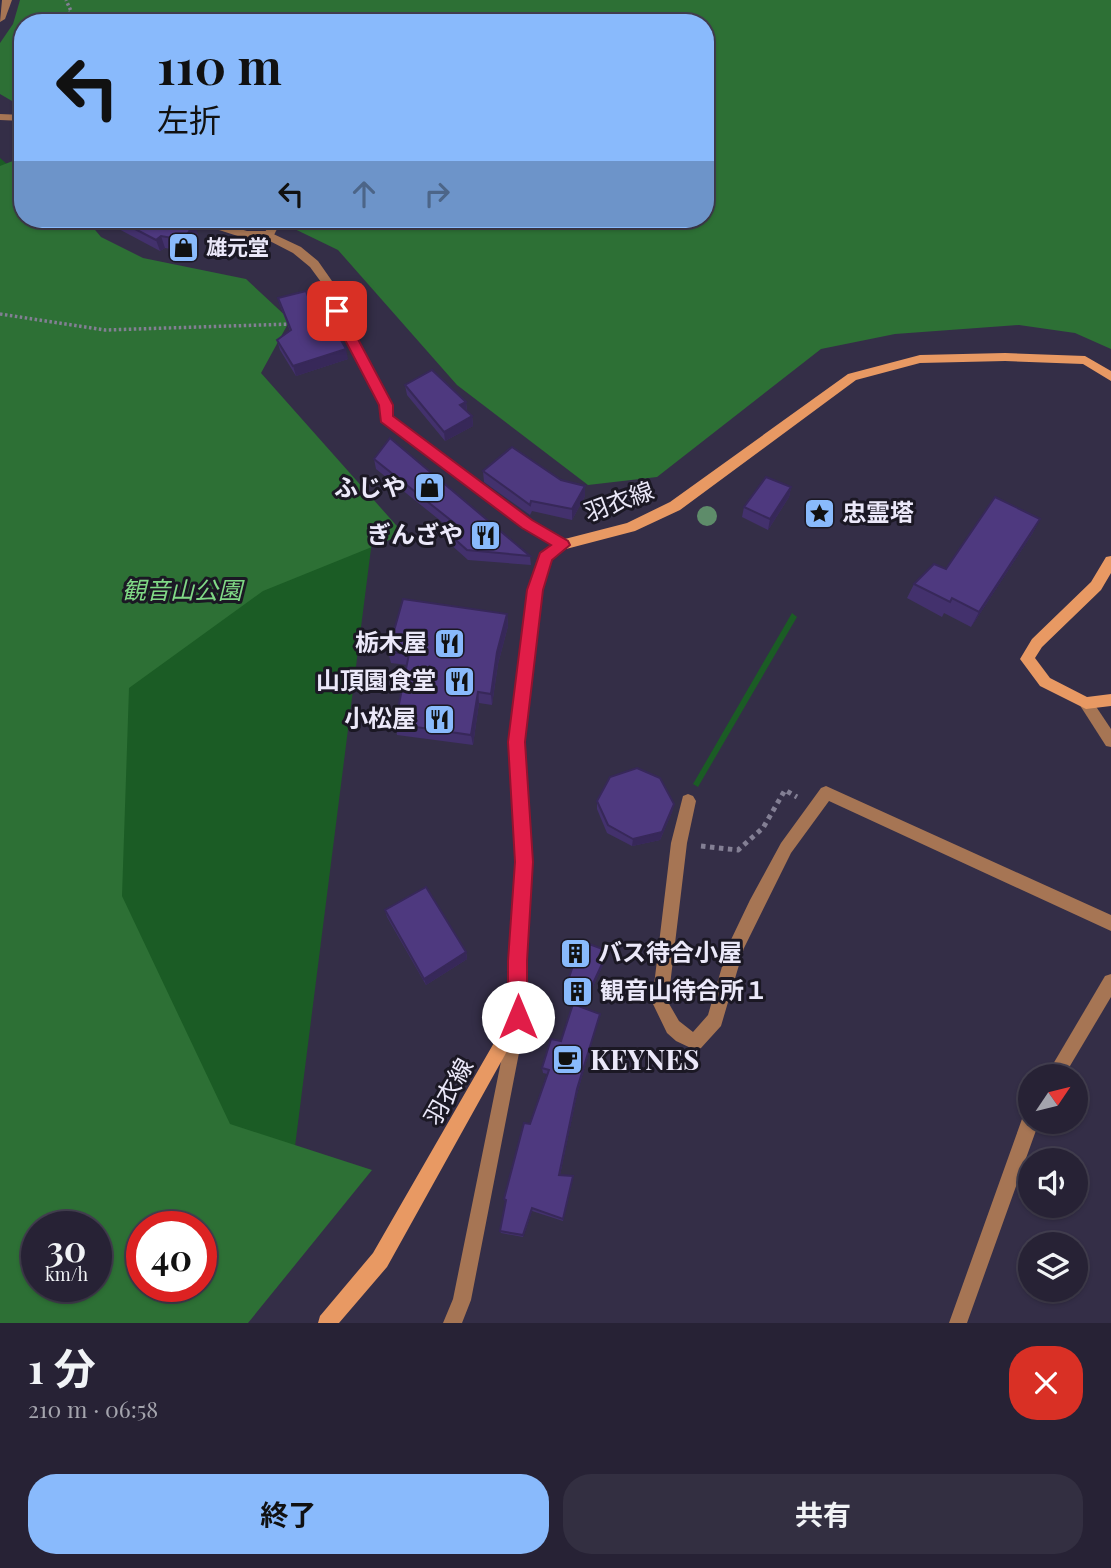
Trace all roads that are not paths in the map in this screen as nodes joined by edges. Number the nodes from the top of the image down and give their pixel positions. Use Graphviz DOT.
graph roads {
  1 [pos="7,0"];
  2 [pos="0,19"];
  3 [pos="226,228"];
  4 [pos="272,228"];
  5 [pos="268,236"];
  6 [pos="1111,377"];
  7 [pos="562,545"];
  8 [pos="1111,561"];
  9 [pos="1111,700"];
  10 [pos="1086,703"];
  11 [pos="1111,741"];
  12 [pos="688,801"];
  13 [pos="1111,923"];
  14 [pos="1111,982"];
  15 [pos="518,1017"];
  16 [pos="1061,1064"];
  17 [pos="1026,1134"];
  18 [pos="327,1323"];
  19 [pos="452,1323"];
  20 [pos="958,1323"];
  1 -- 2 [label="street"];
  3 -- 5 [label="street"];
  4 -- 5 [label="street"];
  5 -- 7 [label="street"];
  6 -- 7 [label="street, 羽衣線"];
  7 -- 15 [label="street, 羽衣線"];
  8 -- 10 [label="street"];
  9 -- 10 [label="street"];
  10 -- 11 [label="street"];
  12 -- 13 [label="street"];
  14 -- 16 [label="street"];
  15 -- 18 [label="street, 羽衣線"];
  15 -- 19 [label="street"];
  17 -- 20 [label="street"];
}
